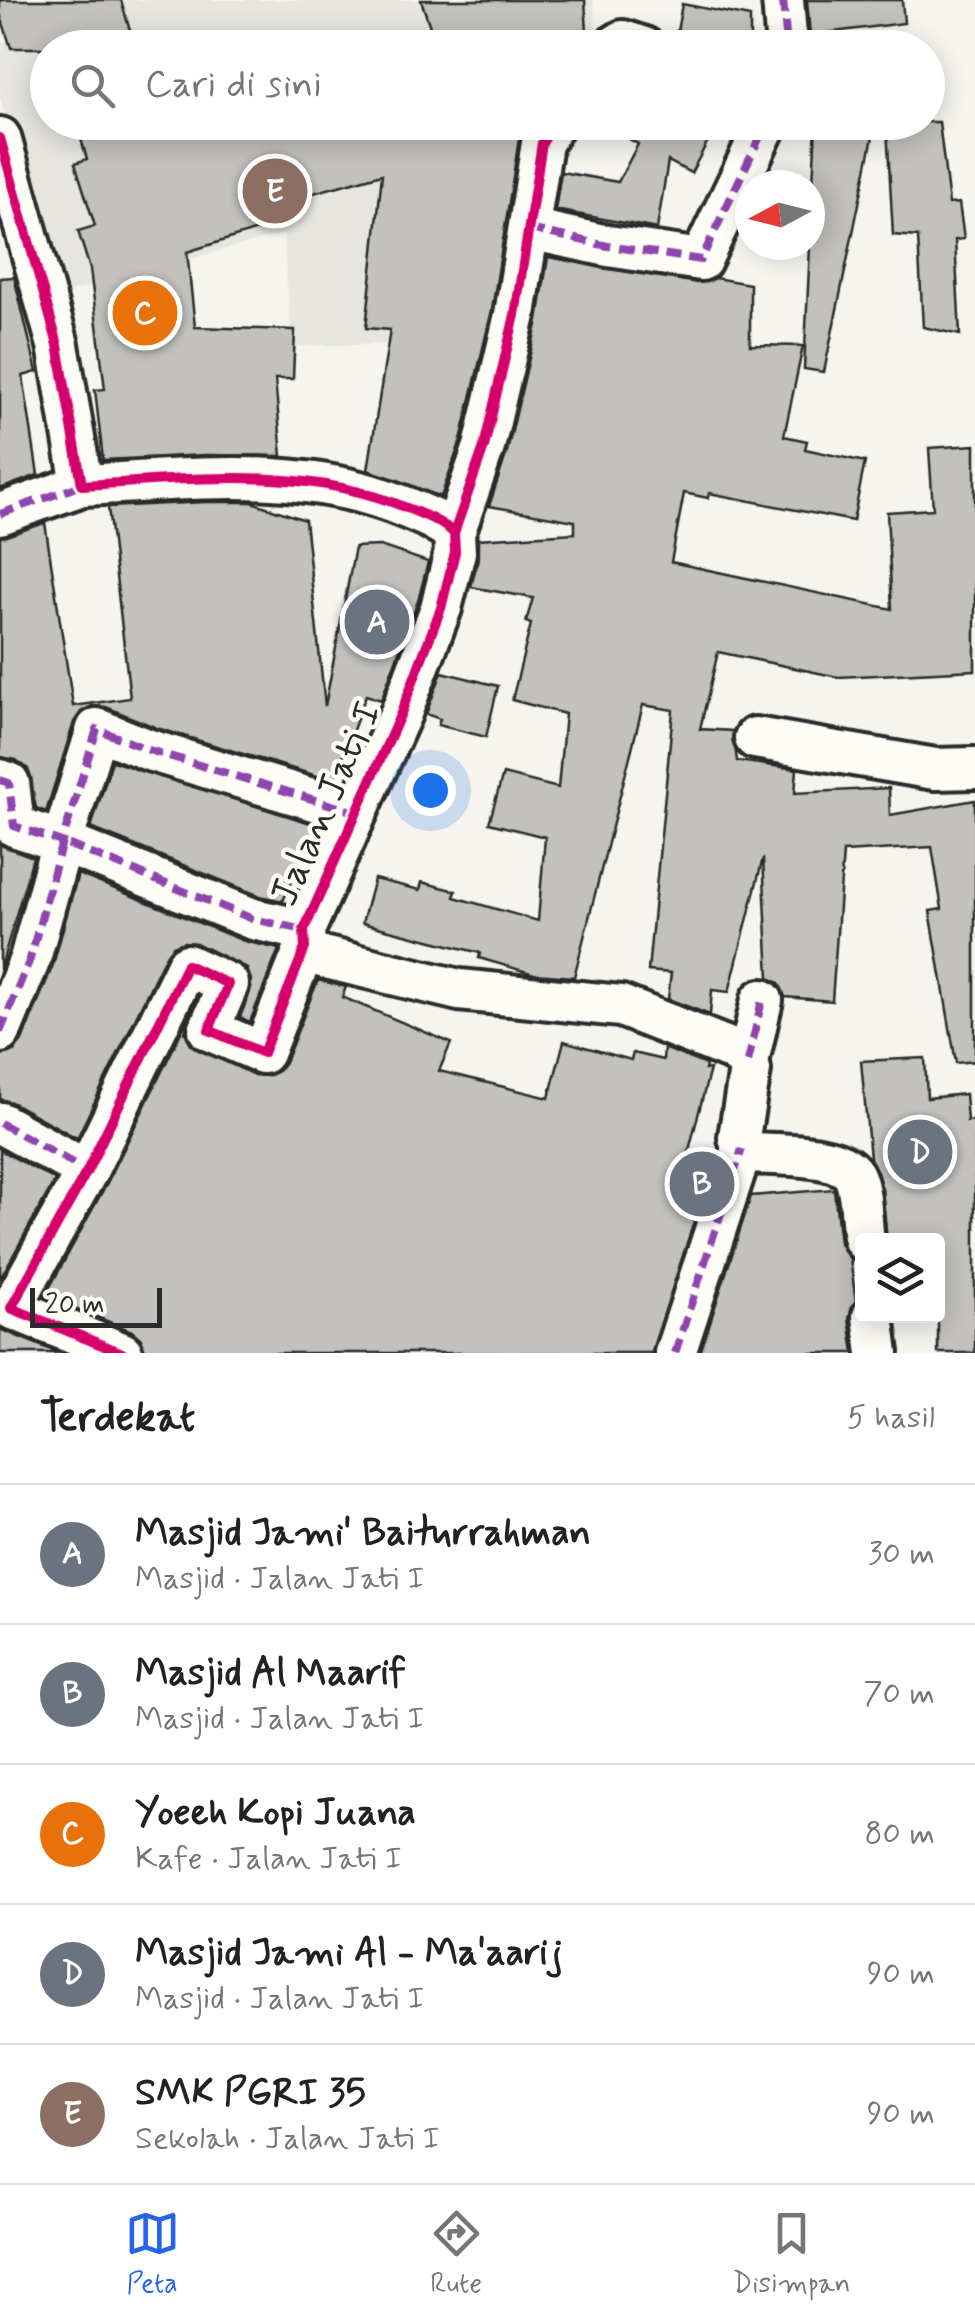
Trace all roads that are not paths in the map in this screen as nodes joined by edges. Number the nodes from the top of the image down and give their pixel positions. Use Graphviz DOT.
graph roads {
  1 [pos="783,0"];
  2 [pos="786,30"];
  3 [pos="0,138"];
  4 [pos="544,140"];
  5 [pos="758,140"];
  6 [pos="528,228"];
  7 [pos="82,485"];
  8 [pos="0,514"];
  9 [pos="454,533"];
  10 [pos="755,738"];
  11 [pos="975,768"];
  12 [pos="0,780"];
  13 [pos="355,812"];
  14 [pos="62,842"];
  15 [pos="304,939"];
  16 [pos="762,1000"];
  17 [pos="0,1032"];
  18 [pos="748,1062"];
  19 [pos="0,1123"];
  20 [pos="742,1149"];
  21 [pos="87,1171"];
  22 [pos="863,1233"];
  23 [pos="874,1323"];
  24 [pos="122,1353"];
  25 [pos="675,1353"];
  26 [pos="878,1353"];
  1 -- 2 [label="street"];
  3 -- 7 [label="street"];
  4 -- 6 [label="street, Jalan Jati I"];
  5 -- 6 [label="street"];
  6 -- 9 [label="street, Jalan Jati I"];
  7 -- 8 [label="street"];
  7 -- 9 [label="street"];
  9 -- 13 [label="street, Jalan Jati I"];
  10 -- 11 [label="street"];
  12 -- 14 [label="street"];
  13 -- 14 [label="street"];
  13 -- 15 [label="street, Jalan Jati I"];
  14 -- 15 [label="street"];
  14 -- 17 [label="street"];
  15 -- 18 [label="street, Jalan Jati I"];
  15 -- 21 [label="street"];
  16 -- 18 [label="street"];
  18 -- 20 [label="street"];
  19 -- 21 [label="street"];
  20 -- 22 [label="street"];
  20 -- 25 [label="street"];
  21 -- 24 [label="street"];
  23 -- 26 [label="street"];
}
